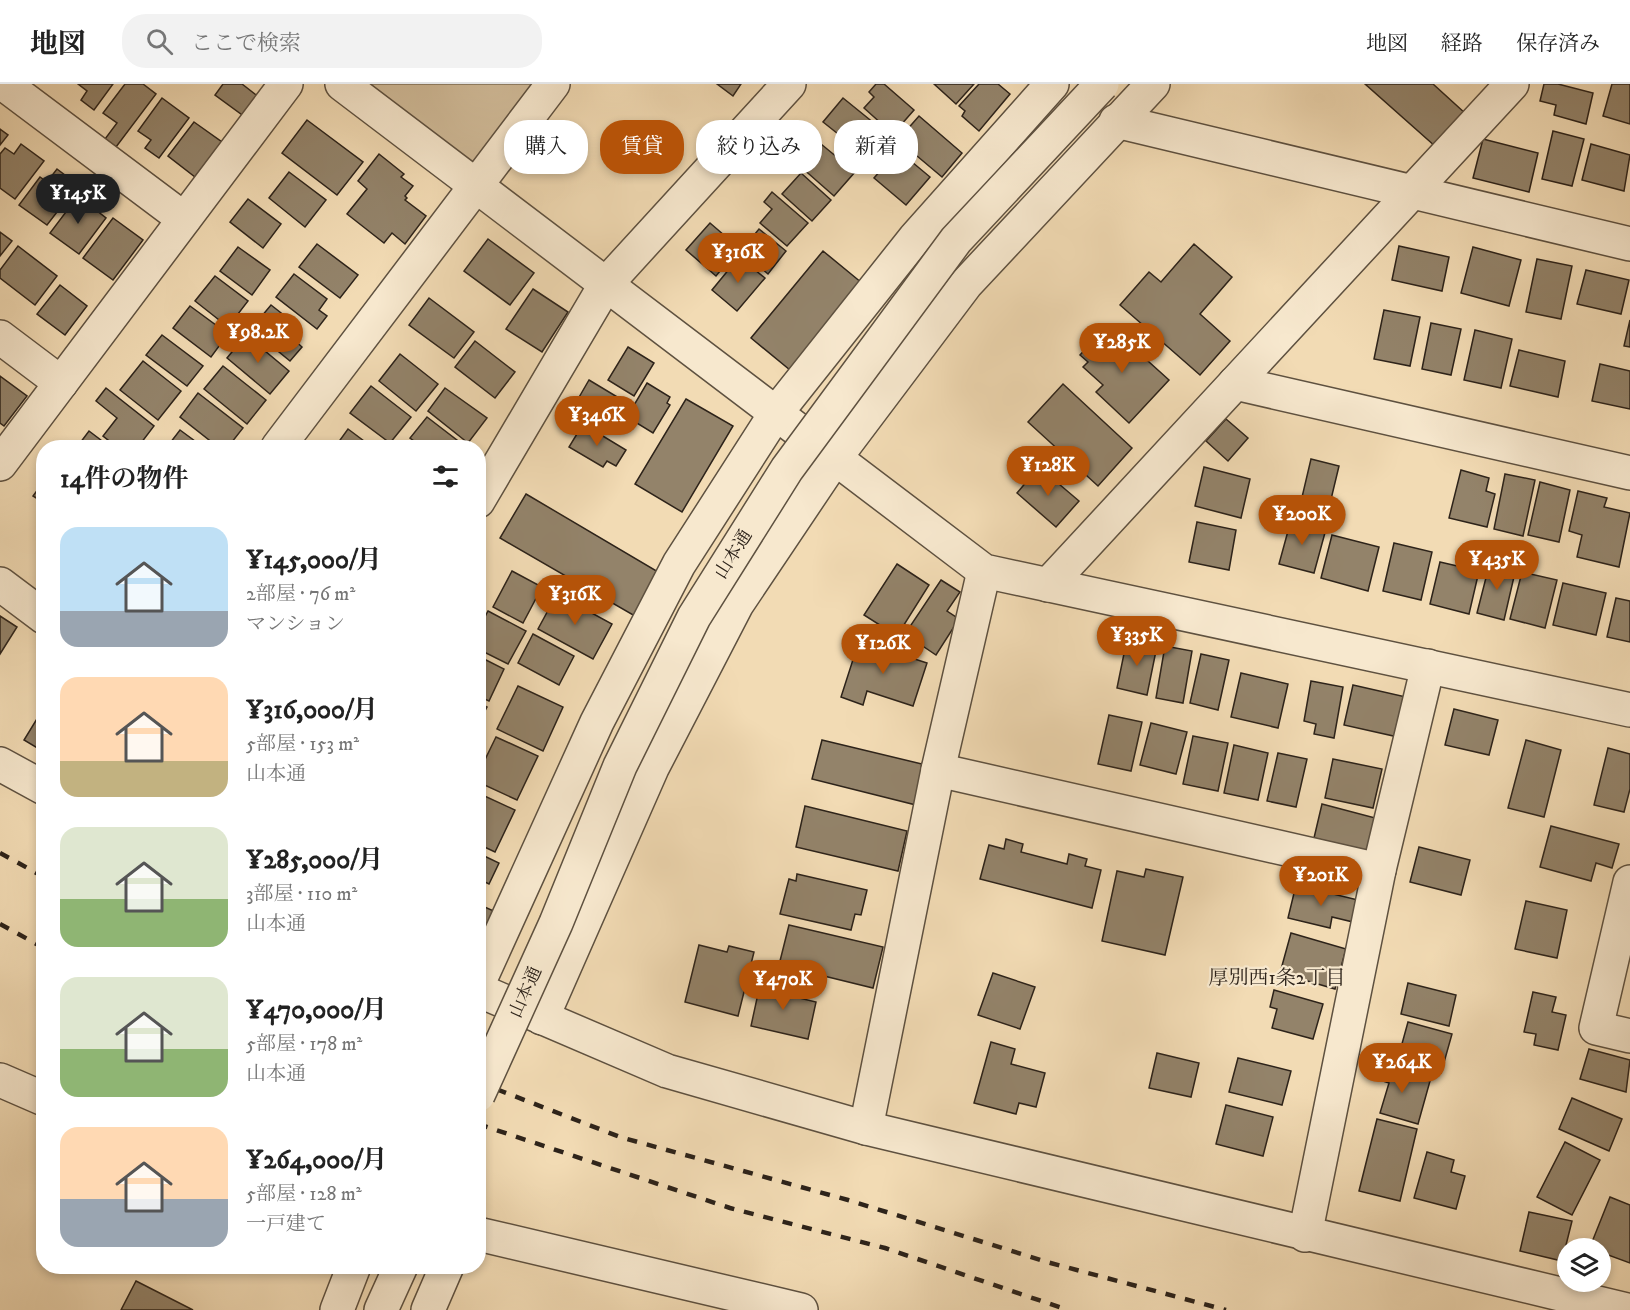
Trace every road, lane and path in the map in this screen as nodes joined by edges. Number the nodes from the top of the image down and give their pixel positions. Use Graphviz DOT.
graph roads {
  1 [pos="4,84"];
  2 [pos="286,84"];
  3 [pos="342,84"];
  4 [pos="553,84"];
  5 [pos="789,84"];
  6 [pos="1102,84"];
  7 [pos="1153,84"];
  8 [pos="1512,84"];
  9 [pos="1047,85"];
  10 [pos="1116,121"];
  11 [pos="476,186"];
  12 [pos="1412,192"];
  13 [pos="184,219"];
  14 [pos="1630,244"];
  15 [pos="606,284"];
  16 [pos="0,337"];
  17 [pos="61,383"];
  18 [pos="1235,383"];
  19 [pos="776,413"];
  20 [pos="283,440"];
  21 [pos="835,458"];
  22 [pos="0,464"];
  23 [pos="1630,473"];
  24 [pos="486,487"];
  25 [pos="984,571"];
  26 [pos="0,584"];
  27 [pos="1048,585"];
  28 [pos="36,611"];
  29 [pos="1428,666"];
  30 [pos="1630,710"];
  31 [pos="0,764"];
  32 [pos="938,770"];
  33 [pos="36,784"];
  34 [pos="1379,870"];
  35 [pos="1630,882"];
  36 [pos="486,966"];
  37 [pos="486,994"];
  38 [pos="542,1018"];
  39 [pos="1630,1036"];
  40 [pos="486,1077"];
  41 [pos="0,1080"];
  42 [pos="36,1095"];
  43 [pos="866,1128"];
  44 [pos="1305,1235"];
  45 [pos="486,1236"];
  46 [pos="351,1274"];
  47 [pos="397,1274"];
  48 [pos="444,1274"];
  49 [pos="337,1310"];
  50 [pos="381,1310"];
  51 [pos="428,1310"];
  52 [pos="801,1310"];
  53 [pos="1627,1310"];
  1 -- 13 [label="street"];
  2 -- 13 [label="street"];
  3 -- 11 [label="street"];
  4 -- 11 [label="street"];
  5 -- 15 [label="street"];
  6 -- 40 [label="street, 山本通, bridge"];
  7 -- 10 [label="street"];
  8 -- 12 [label="street"];
  9 -- 19 [label="street"];
  10 -- 12 [label="street"];
  10 -- 21 [label="street"];
  11 -- 15 [label="street"];
  11 -- 20 [label="street"];
  12 -- 14 [label="street"];
  12 -- 18 [label="street"];
  13 -- 17 [label="street"];
  15 -- 19 [label="street"];
  15 -- 24 [label="street"];
  16 -- 17 [label="street"];
  17 -- 22 [label="street"];
  18 -- 23 [label="street"];
  18 -- 27 [label="street"];
  19 -- 21 [label="street"];
  19 -- 36 [label="street"];
  21 -- 25 [label="street"];
  21 -- 38 [label="street"];
  25 -- 27 [label="street"];
  25 -- 32 [label="street"];
  26 -- 28 [label="street"];
  27 -- 29 [label="street"];
  29 -- 30 [label="street"];
  29 -- 34 [label="street"];
  31 -- 33 [label="street"];
  32 -- 34 [label="street"];
  32 -- 43 [label="street"];
  34 -- 44 [label="street"];
  35 -- 39 [label="street"];
  37 -- 38 [label="street"];
  38 -- 43 [label="street"];
  41 -- 42 [label="street"];
  43 -- 44 [label="street"];
  44 -- 53 [label="street"];
  45 -- 52 [label="street"];
  46 -- 49 [label="street"];
  47 -- 50 [label="street"];
  48 -- 51 [label="street"];
}
